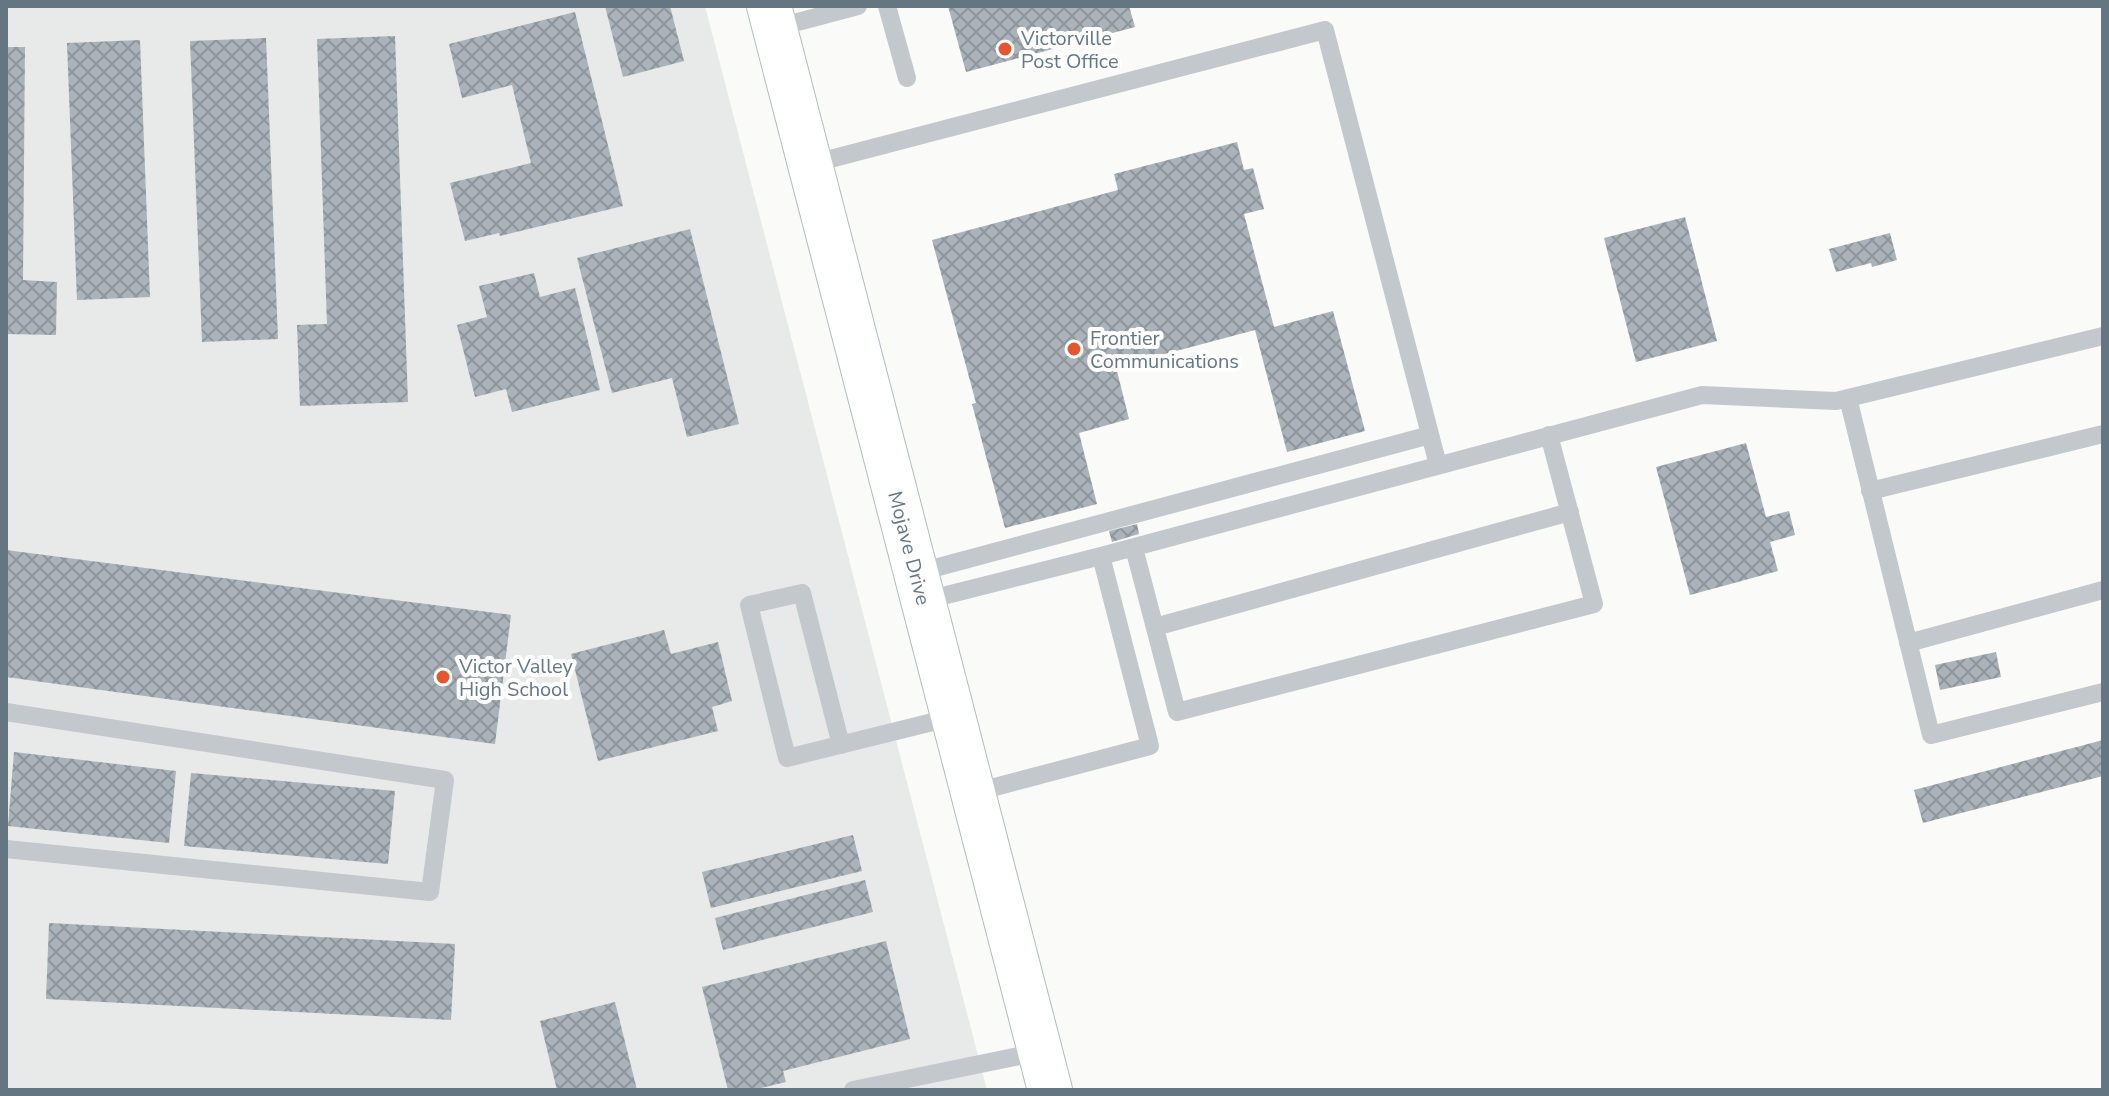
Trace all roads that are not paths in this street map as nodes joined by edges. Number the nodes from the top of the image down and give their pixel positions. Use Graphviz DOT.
graph roads {
  1 [pos="858,6"];
  2 [pos="887,6"];
  3 [pos="772,17"];
  4 [pos="907,78"];
  5 [pos="810,164"];
  6 [pos="2103,336"];
  7 [pos="1848,398"];
  8 [pos="2103,434"];
  9 [pos="1430,435"];
  10 [pos="1549,435"];
  11 [pos="1438,465"];
  12 [pos="1870,491"];
  13 [pos="1570,512"];
  14 [pos="1134,548"];
  15 [pos="1101,556"];
  16 [pos="919,587"];
  17 [pos="2103,590"];
  18 [pos="1155,627"];
  19 [pos="1908,643"];
  20 [pos="2103,692"];
  21 [pos="6,712"];
  22 [pos="953,717"];
  23 [pos="841,745"];
  24 [pos="972,793"];
  25 [pos="6,849"];
  26 [pos="1044,1071"];
  27 [pos="853,1090"];
  1 -- 3 [label="lane"];
  2 -- 4 [label="lane"];
  3 -- 5 [label="main road, Mojave Drive"];
  5 -- 9 [label="lane"];
  5 -- 16 [label="main road, Mojave Drive"];
  6 -- 7 [label="lane"];
  7 -- 10 [label="lane"];
  7 -- 12 [label="lane"];
  8 -- 12 [label="lane"];
  9 -- 11 [label="lane"];
  9 -- 16 [label="lane"];
  10 -- 11 [label="lane"];
  10 -- 13 [label="lane"];
  11 -- 14 [label="lane"];
  12 -- 19 [label="lane"];
  13 -- 18 [label="lane"];
  13 -- 18 [label="lane"];
  14 -- 15 [label="lane"];
  14 -- 18 [label="lane"];
  15 -- 16 [label="lane"];
  15 -- 24 [label="lane"];
  16 -- 22 [label="main road, Mojave Drive"];
  17 -- 19 [label="lane"];
  19 -- 20 [label="lane"];
  21 -- 25 [label="lane"];
  22 -- 23 [label="lane"];
  22 -- 24 [label="main road, Mojave Drive"];
  23 -- 23 [label="lane"];
  24 -- 26 [label="main road, Mojave Drive"];
  26 -- 27 [label="lane"];
}
